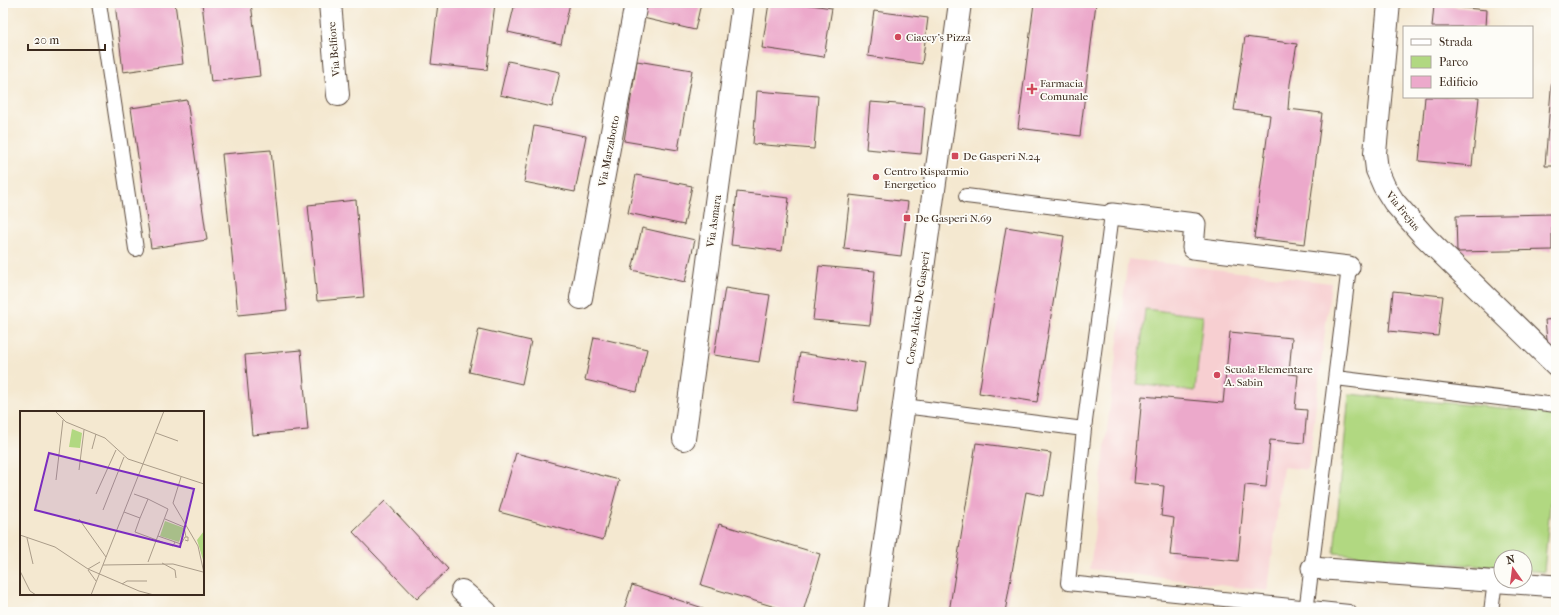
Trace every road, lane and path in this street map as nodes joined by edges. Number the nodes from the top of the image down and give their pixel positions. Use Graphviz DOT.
graph roads {
  1 [pos="99,3"];
  2 [pos="330,3"];
  3 [pos="636,3"];
  4 [pos="743,3"];
  5 [pos="960,3"];
  6 [pos="1389,3"];
  7 [pos="338,95"];
  8 [pos="966,196"];
  9 [pos="1112,214"];
  10 [pos="136,249"];
  11 [pos="1350,267"];
  12 [pos="581,298"];
  13 [pos="1556,365"];
  14 [pos="1336,378"];
  15 [pos="1556,405"];
  16 [pos="904,406"];
  17 [pos="1084,429"];
  18 [pos="684,439"];
  19 [pos="1312,568"];
  20 [pos="1493,581"];
  21 [pos="1533,584"];
  22 [pos="1556,586"];
  23 [pos="1494,589"];
  24 [pos="462,591"];
  25 [pos="1307,610"];
  26 [pos="486,612"];
  27 [pos="875,612"];
  28 [pos="1349,612"];
  29 [pos="1491,612"];
  1 -- 10 [label="lane"];
  2 -- 7 [label="street, Via Belfiore"];
  3 -- 12 [label="street, Via Marzabotto"];
  4 -- 18 [label="street, Via Asmara"];
  5 -- 16 [label="street, Corso Alcide De Gasperi"];
  6 -- 13 [label="street, Via Frejus"];
  8 -- 9 [label="lane"];
  9 -- 11 [label="street"];
  9 -- 17 [label="lane"];
  11 -- 14 [label="lane"];
  14 -- 15 [label="lane"];
  14 -- 19 [label="lane"];
  16 -- 17 [label="lane"];
  16 -- 27 [label="street, Corso Alcide De Gasperi"];
  17 -- 25 [label="lane"];
  19 -- 20 [label="street"];
  19 -- 25 [label="lane"];
  21 -- 22 [label="street"];
  23 -- 29 [label="lane"];
  24 -- 26 [label="street"];
  25 -- 28 [label="lane"];
}
